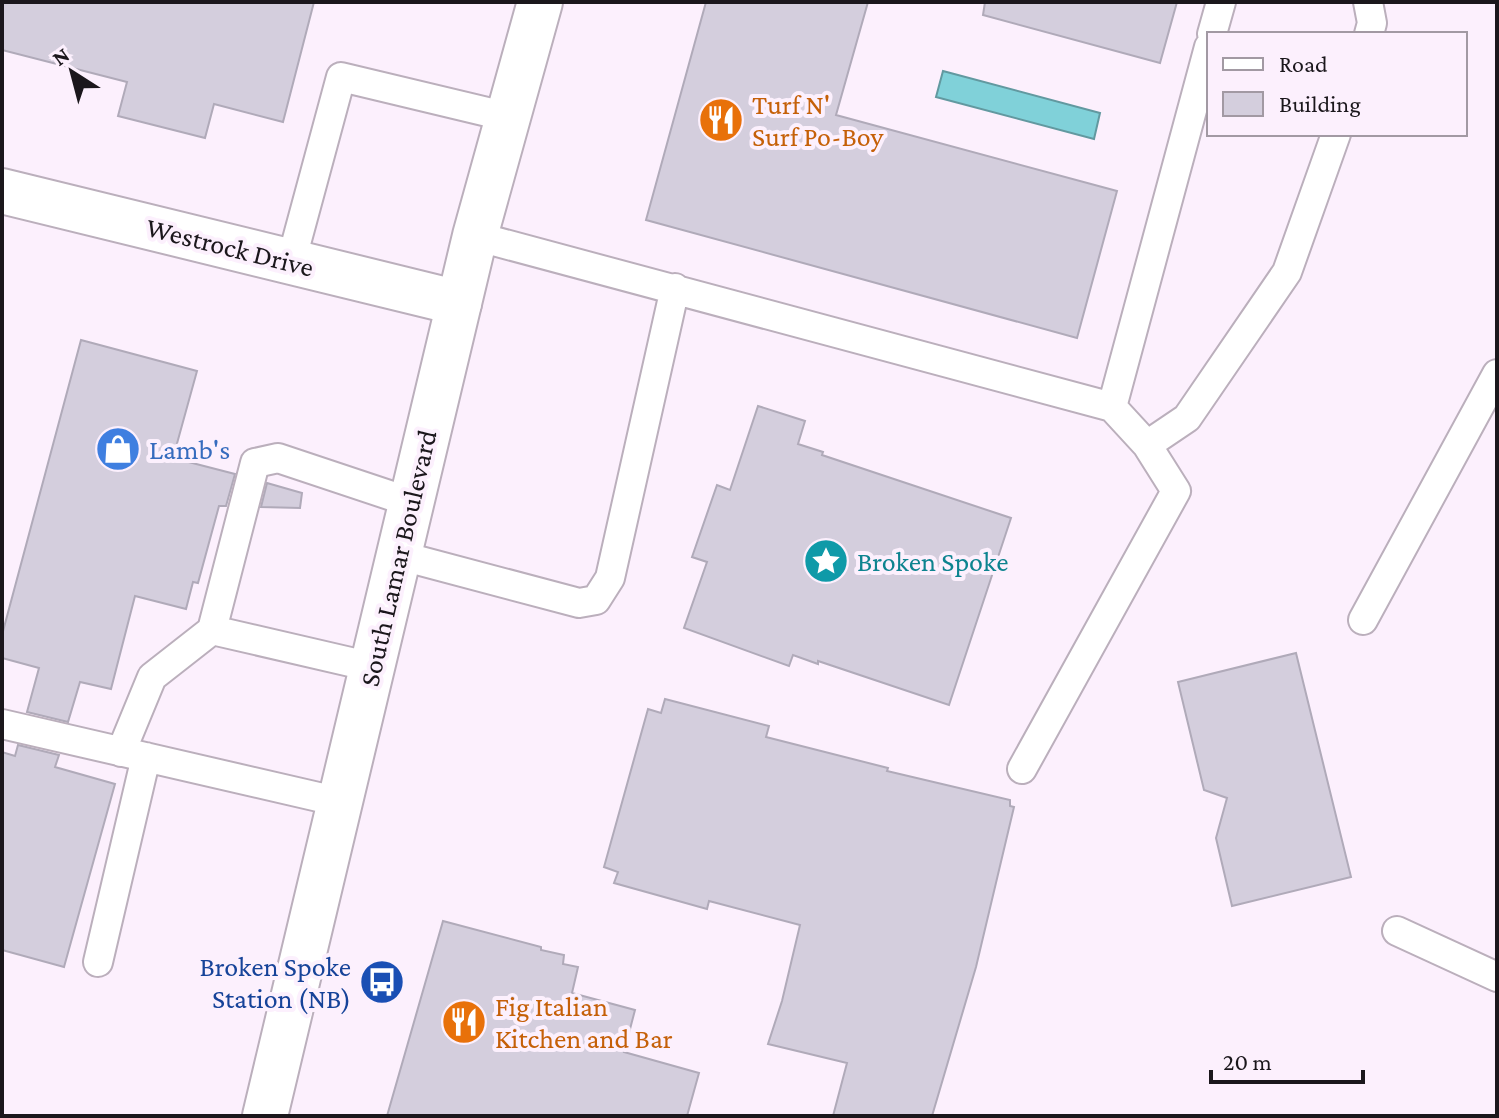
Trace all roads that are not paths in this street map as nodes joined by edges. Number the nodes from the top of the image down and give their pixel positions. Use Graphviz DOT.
graph roads {
  1 [pos="540,2"];
  2 [pos="1221,2"];
  3 [pos="1368,2"];
  4 [pos="1213,32"];
  5 [pos="1370,32"];
  6 [pos="1207,54"];
  7 [pos="508,117"];
  8 [pos="1335,136"];
  9 [pos="2,191"];
  10 [pos="475,236"];
  11 [pos="291,262"];
  12 [pos="675,288"];
  13 [pos="459,303"];
  14 [pos="1497,374"];
  15 [pos="1112,407"];
  16 [pos="1147,445"];
  17 [pos="410,502"];
  18 [pos="398,555"];
  19 [pos="1363,620"];
  20 [pos="212,630"];
  21 [pos="372,667"];
  22 [pos="2,724"];
  23 [pos="134,754"];
  24 [pos="1022,769"];
  25 [pos="340,802"];
  26 [pos="1397,931"];
  27 [pos="98,962"];
  28 [pos="1497,977"];
  29 [pos="265,1116"];
  1 -- 7 [label="main road, South Lamar Boulevard"];
  2 -- 4 [label="lane"];
  3 -- 5 [label="lane"];
  6 -- 15 [label="lane"];
  7 -- 10 [label="main road, South Lamar Boulevard"];
  7 -- 11 [label="lane"];
  8 -- 16 [label="lane"];
  9 -- 11 [label="main road, Westrock Drive"];
  10 -- 12 [label="lane"];
  10 -- 13 [label="main road, South Lamar Boulevard"];
  11 -- 13 [label="main road, Westrock Drive"];
  12 -- 15 [label="lane"];
  12 -- 18 [label="lane"];
  13 -- 17 [label="main road, South Lamar Boulevard"];
  14 -- 19 [label="lane"];
  15 -- 16 [label="lane"];
  16 -- 24 [label="lane"];
  17 -- 18 [label="main road, South Lamar Boulevard"];
  17 -- 20 [label="lane"];
  18 -- 21 [label="main road, South Lamar Boulevard"];
  20 -- 21 [label="lane"];
  20 -- 23 [label="lane"];
  21 -- 25 [label="main road, South Lamar Boulevard"];
  22 -- 23 [label="lane"];
  23 -- 25 [label="lane"];
  23 -- 27 [label="lane"];
  25 -- 29 [label="main road, South Lamar Boulevard"];
  26 -- 28 [label="lane"];
}
